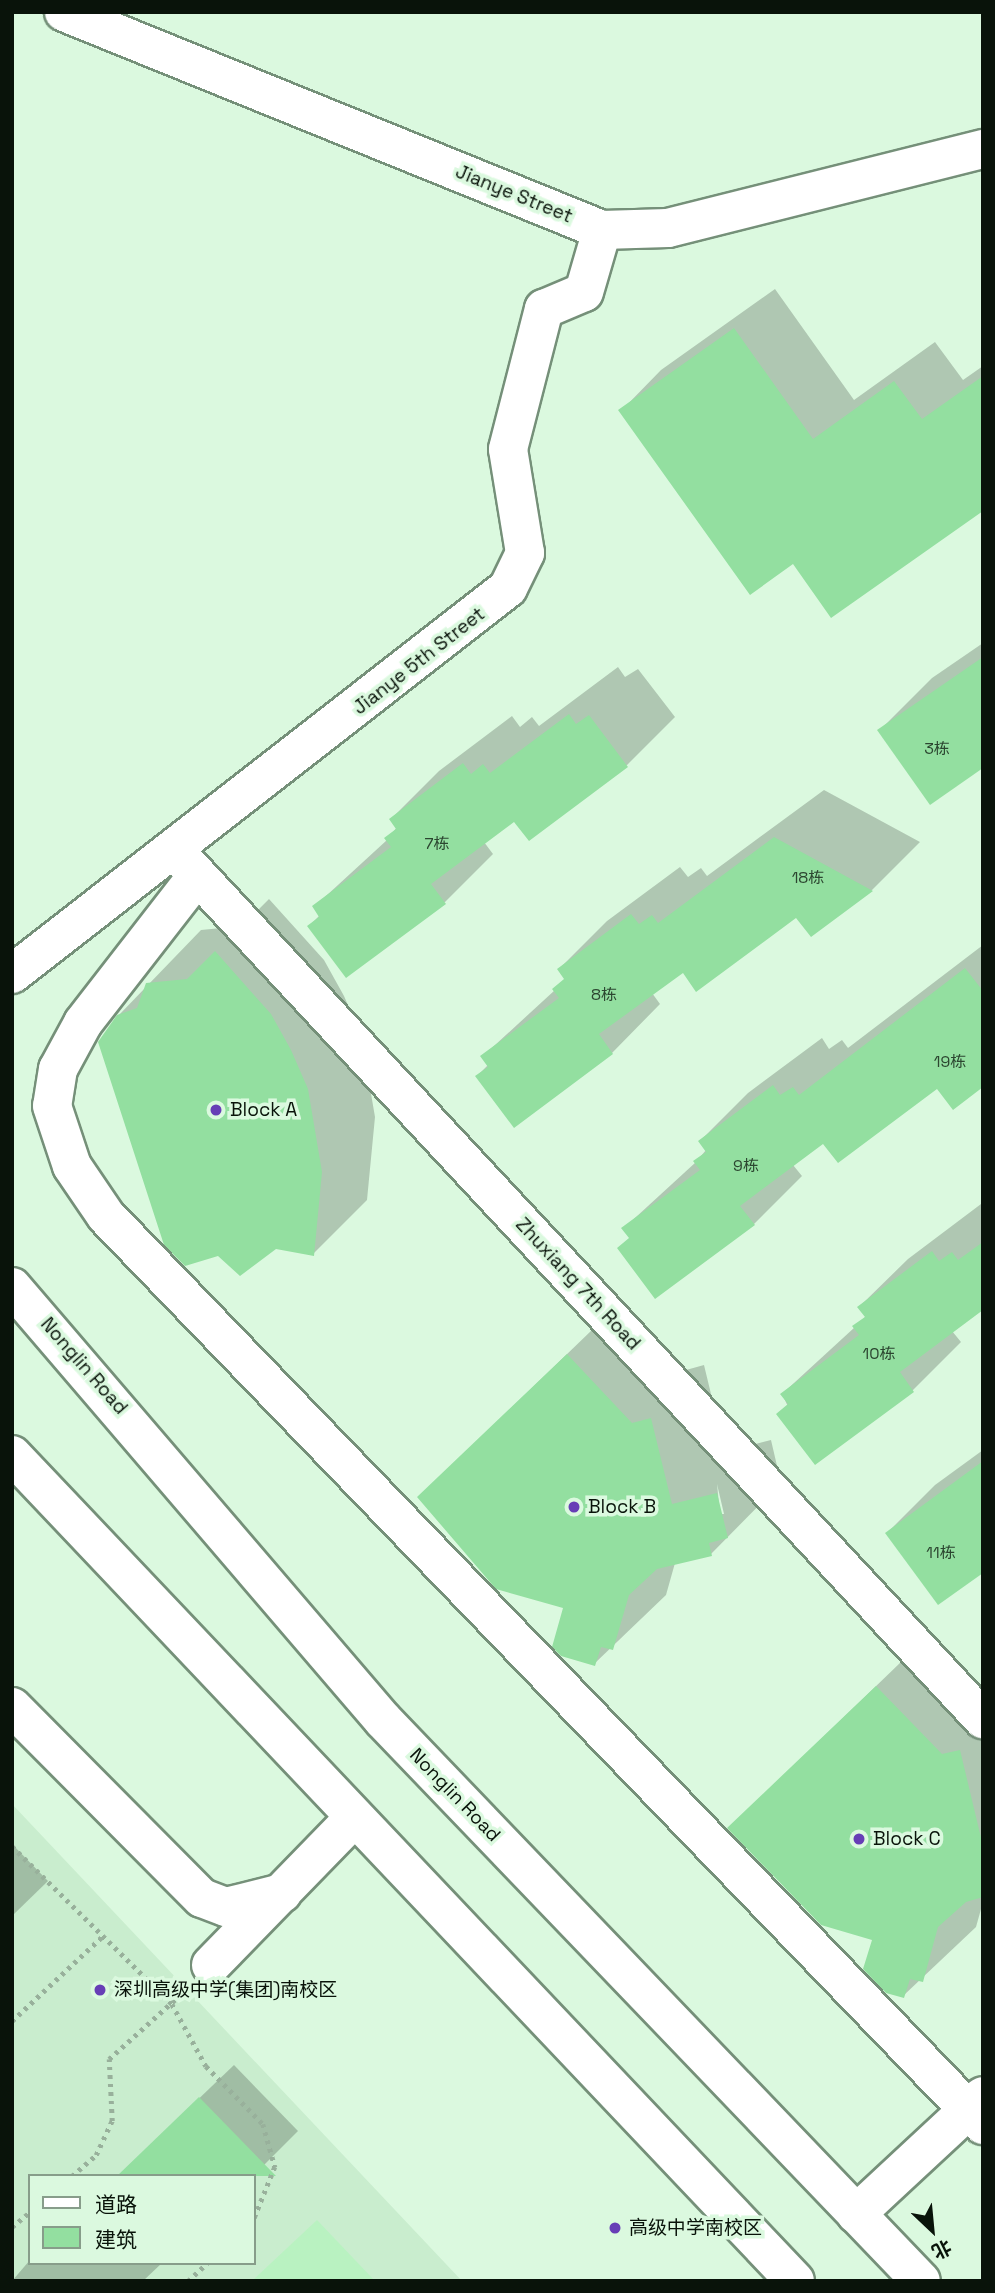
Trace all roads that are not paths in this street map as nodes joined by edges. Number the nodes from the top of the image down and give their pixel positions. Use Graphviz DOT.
graph roads {
  1 [pos="64,12"];
  2 [pos="983,149"];
  3 [pos="603,230"];
  4 [pos="185,863"];
  5 [pos="12,974"];
  6 [pos="12,1287"];
  7 [pos="12,1455"];
  8 [pos="12,1707"];
  9 [pos="983,1719"];
  10 [pos="354,1818"];
  11 [pos="282,1892"];
  12 [pos="211,1965"];
  13 [pos="978,2110"];
  14 [pos="856,2214"];
  15 [pos="795,2281"];
  16 [pos="921,2281"];
  1 -- 3 [label="street, Jianye Street"];
  2 -- 3 [label="street, Jianye Street"];
  3 -- 4 [label="street, Jianye 5th Street"];
  4 -- 5 [label="street, Jianye 5th Street"];
  4 -- 9 [label="street, Zhuxiang 7th Road"];
  4 -- 13 [label="street"];
  6 -- 14 [label="street, Nonglin Road"];
  7 -- 10 [label="street"];
  8 -- 11 [label="street"];
  10 -- 11 [label="street"];
  10 -- 15 [label="street"];
  11 -- 12 [label="street"];
  13 -- 14 [label="street"];
  14 -- 16 [label="street, Nonglin Road"];
}
